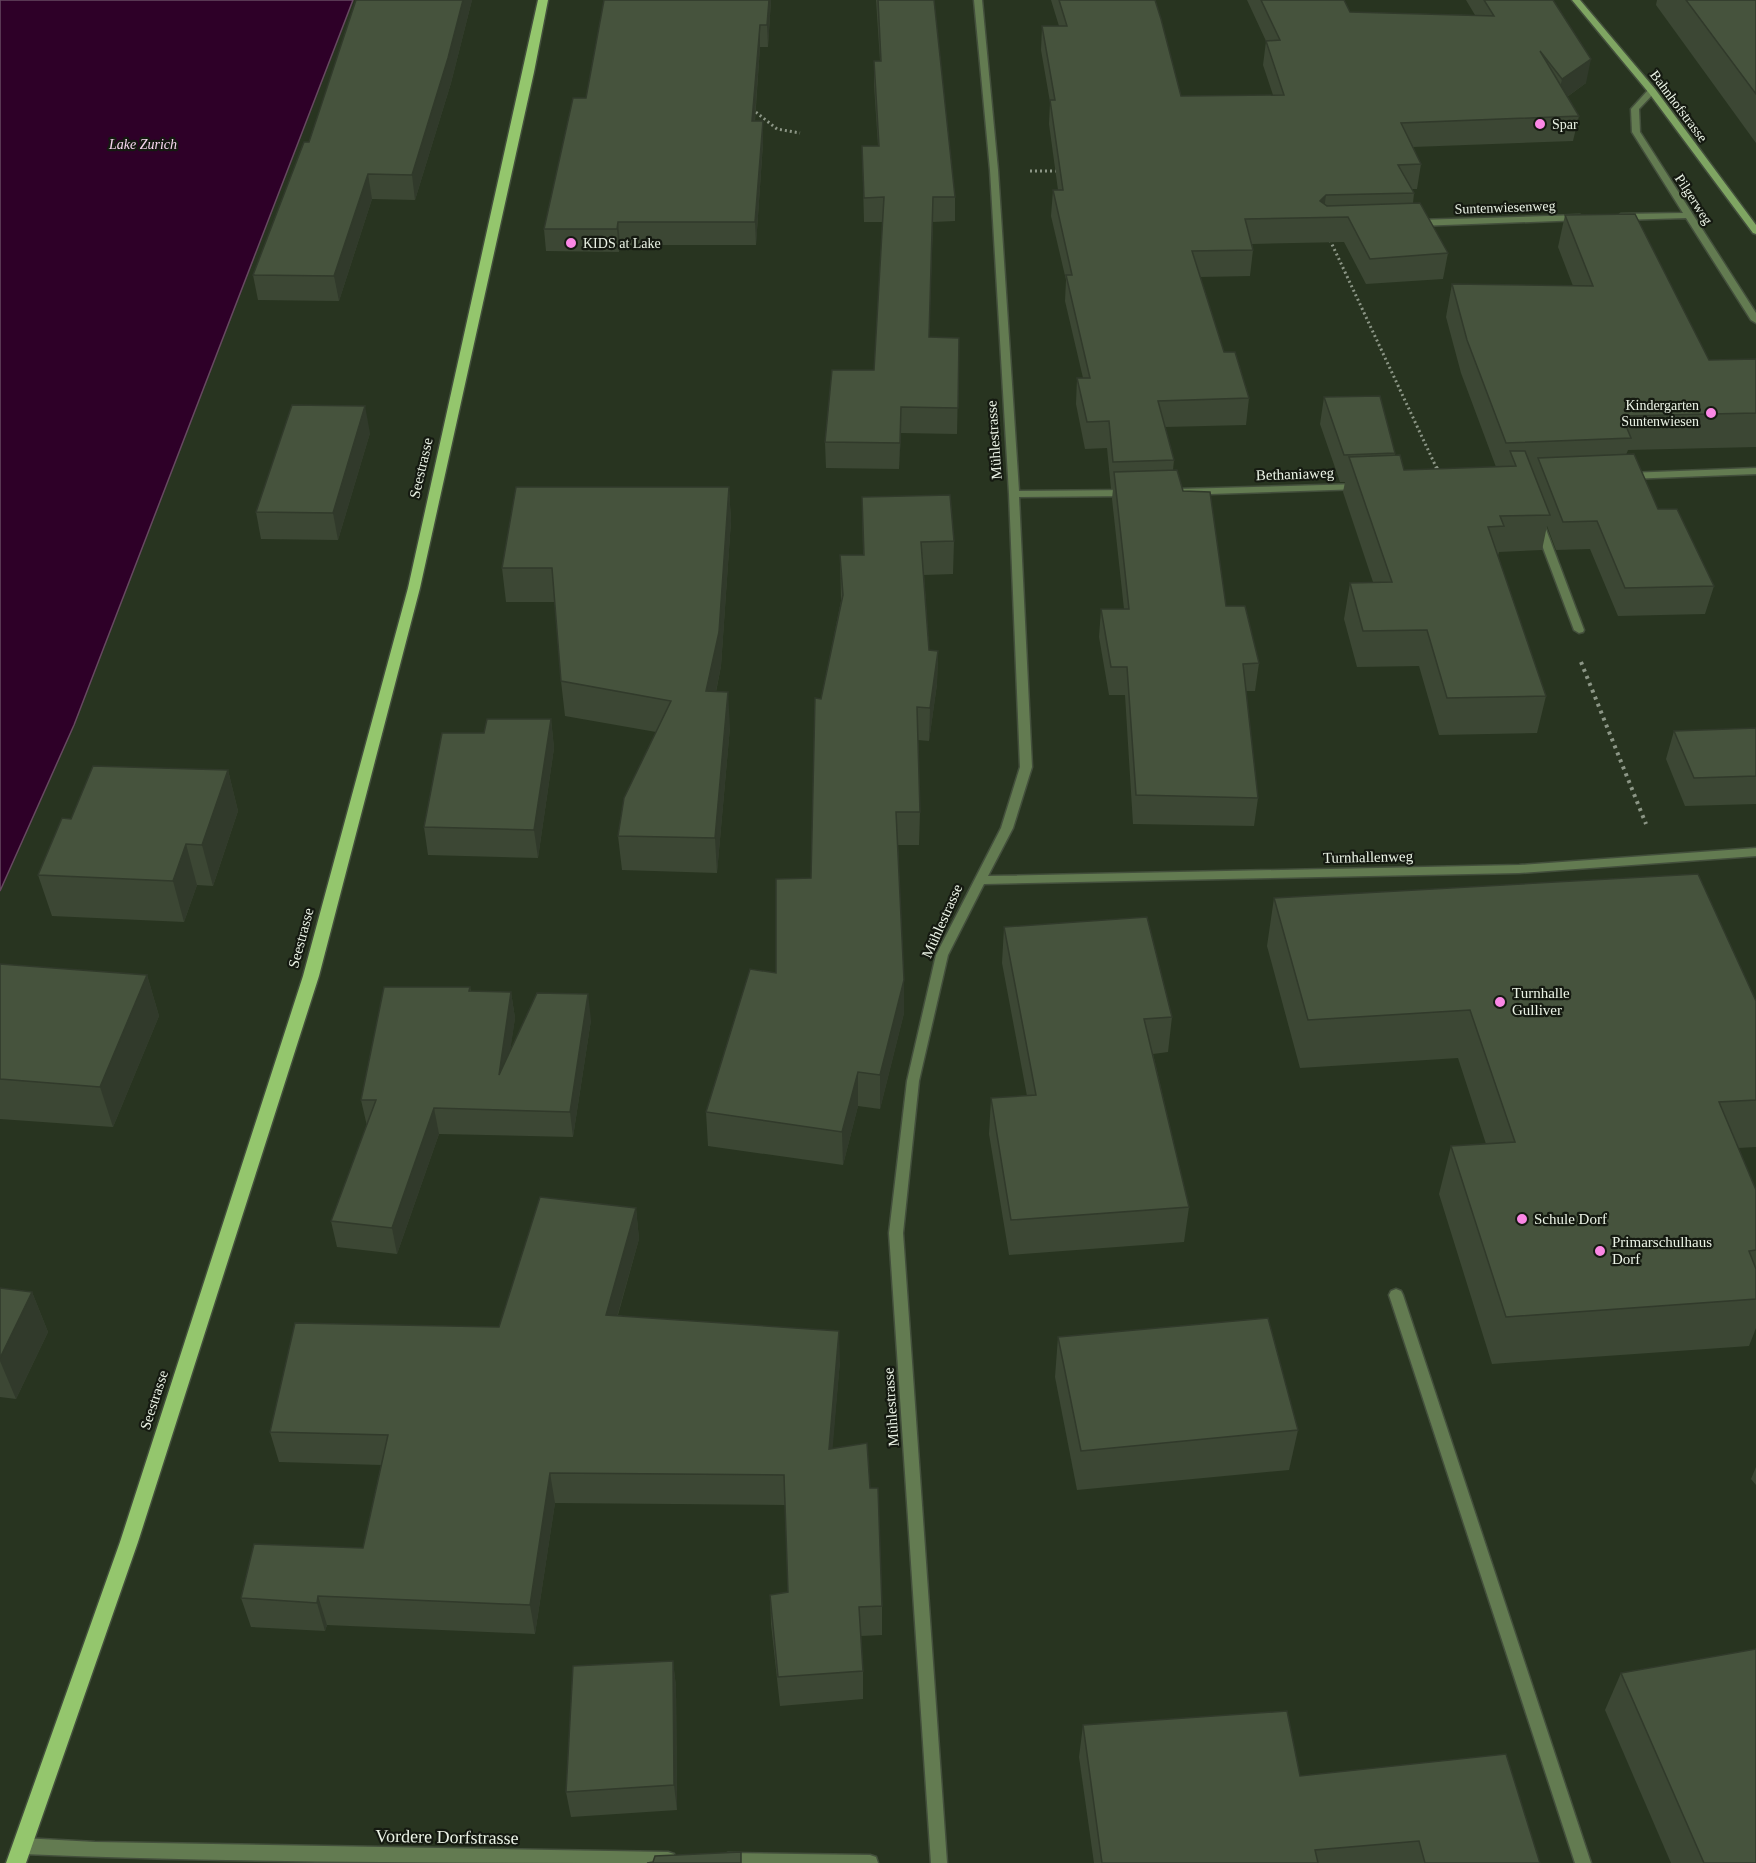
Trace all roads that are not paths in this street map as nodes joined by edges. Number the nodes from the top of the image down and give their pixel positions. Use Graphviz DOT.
graph roads {
  1 [pos="543,0"];
  2 [pos="978,0"];
  3 [pos="1576,0"];
  4 [pos="1652,91"];
  5 [pos="1689,215"];
  6 [pos="1606,217"];
  7 [pos="1594,218"];
  8 [pos="1406,223"];
  9 [pos="1756,231"];
  10 [pos="1756,320"];
  11 [pos="1756,471"];
  12 [pos="1616,477"];
  13 [pos="1372,486"];
  14 [pos="1169,492"];
  15 [pos="1145,493"];
  16 [pos="1014,494"];
  17 [pos="1535,513"];
  18 [pos="1580,630"];
  19 [pos="1756,852"];
  20 [pos="980,880"];
  21 [pos="1396,1295"];
  22 [pos="20,1854"];
  23 [pos="679,1860"];
  24 [pos="715,1860"];
  25 [pos="870,1863"];
  26 [pos="939,1863"];
  27 [pos="1583,1863"];
  1 -- 22 [label="main road, Seestrasse"];
  2 -- 16 [label="street, Mühlestrasse"];
  3 -- 4 [label="street, Bahnhofstrasse"];
  4 -- 5 [label="street, Pilgerweg"];
  4 -- 9 [label="street, Bahnhofstrasse"];
  5 -- 6 [label="street"];
  5 -- 10 [label="street, Pilgerweg"];
  7 -- 8 [label="street, Suntenwiesenweg"];
  11 -- 12 [label="street"];
  13 -- 14 [label="street, Bethaniaweg"];
  15 -- 16 [label="street"];
  16 -- 20 [label="street, Mühlestrasse"];
  17 -- 18 [label="street"];
  19 -- 20 [label="street, Turnhallenweg"];
  20 -- 26 [label="street, Mühlestrasse"];
  21 -- 27 [label="street"];
  22 -- 23 [label="street, Vordere Dorfstrasse"];
  24 -- 25 [label="street"];
}
